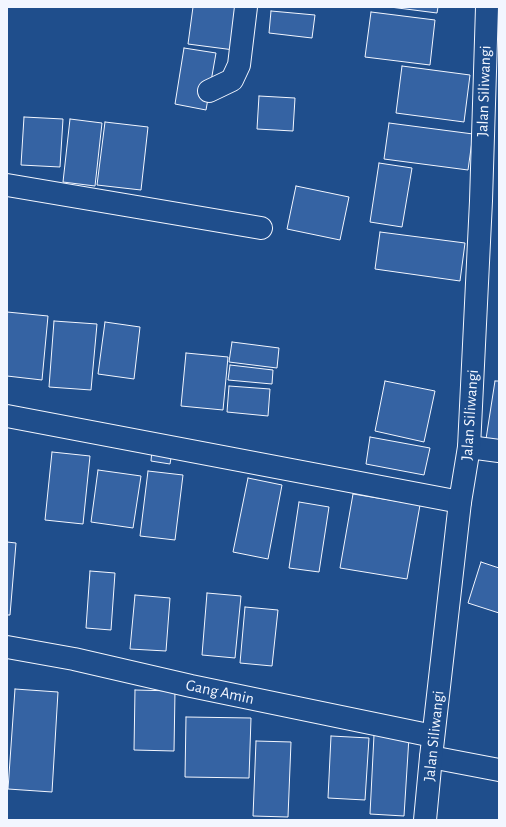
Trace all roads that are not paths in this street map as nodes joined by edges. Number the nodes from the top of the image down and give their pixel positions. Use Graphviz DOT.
graph roads {
  1 [pos="246,7"];
  2 [pos="487,7"];
  3 [pos="209,91"];
  4 [pos="7,185"];
  5 [pos="261,228"];
  6 [pos="7,416"];
  7 [pos="470,447"];
  8 [pos="499,451"];
  9 [pos="460,502"];
  10 [pos="7,647"];
  11 [pos="432,747"];
  12 [pos="499,770"];
  13 [pos="425,820"];
  1 -- 3 [label="street"];
  2 -- 7 [label="street, Jalan Siliwangi"];
  4 -- 5 [label="street"];
  6 -- 9 [label="street"];
  7 -- 8 [label="street"];
  7 -- 9 [label="street, Jalan Siliwangi"];
  9 -- 11 [label="street, Jalan Siliwangi"];
  10 -- 11 [label="street, Gang Amin"];
  11 -- 12 [label="street, Gang Amin"];
  11 -- 13 [label="street, Jalan Siliwangi"];
}
